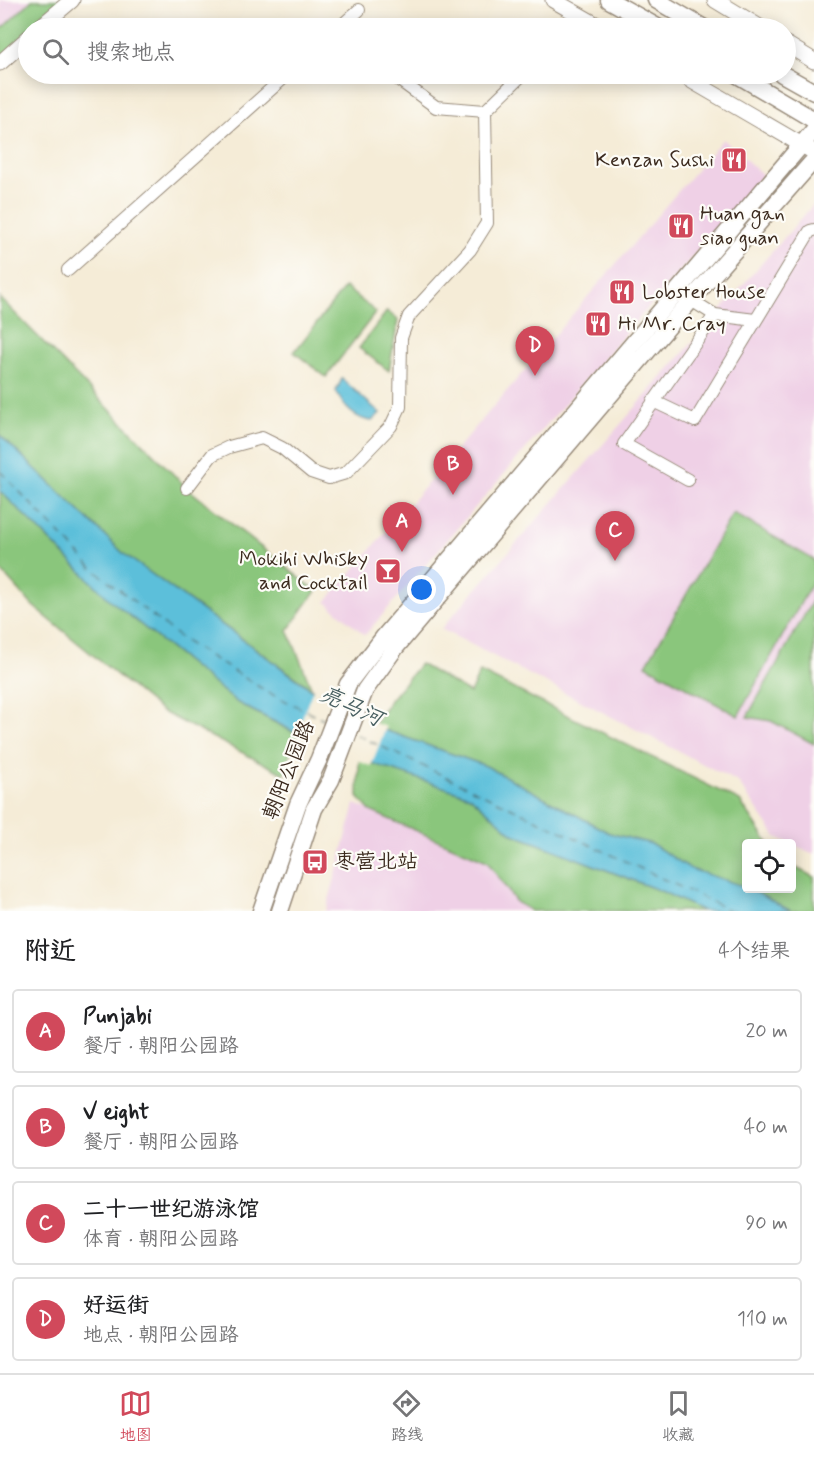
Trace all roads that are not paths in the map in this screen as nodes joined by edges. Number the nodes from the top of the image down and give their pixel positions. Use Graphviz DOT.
graph roads {
  1 [pos="72,0"];
  2 [pos="553,0"];
  3 [pos="609,0"];
  4 [pos="656,0"];
  5 [pos="715,0"];
  6 [pos="359,10"];
  7 [pos="580,16"];
  8 [pos="51,18"];
  9 [pos="351,18"];
  10 [pos="584,18"];
  11 [pos="640,18"];
  12 [pos="688,18"];
  13 [pos="745,18"];
  14 [pos="18,47"];
  15 [pos="796,50"];
  16 [pos="814,61"];
  17 [pos="0,63"];
  18 [pos="796,82"];
  19 [pos="277,84"];
  20 [pos="405,84"];
  21 [pos="513,84"];
  22 [pos="697,84"];
  23 [pos="753,84"];
  24 [pos="814,92"];
  25 [pos="485,111"];
  26 [pos="814,120"];
  27 [pos="814,130"];
  28 [pos="808,148"];
  29 [pos="814,160"];
  30 [pos="814,230"];
  31 [pos="68,270"];
  32 [pos="691,300"];
  33 [pos="715,315"];
  34 [pos="755,320"];
  35 [pos="653,401"];
  36 [pos="687,480"];
  37 [pos="187,488"];
  38 [pos="261,911"];
  39 [pos="280,911"];
  1 -- 8 [label="street"];
  2 -- 7 [label="street"];
  3 -- 11 [label="main road"];
  4 -- 12 [label="main road"];
  5 -- 13 [label="street"];
  6 -- 9 [label="street"];
  7 -- 10 [label="street"];
  14 -- 17 [label="street"];
  15 -- 16 [label="street"];
  18 -- 24 [label="main road"];
  19 -- 31 [label="street"];
  20 -- 25 [label="street"];
  21 -- 25 [label="street"];
  22 -- 28 [label="street"];
  23 -- 26 [label="main road"];
  25 -- 37 [label="street"];
  27 -- 28 [label="main road, 朝阳公园路"];
  28 -- 38 [label="main road, 朝阳公园路"];
  29 -- 32 [label="main road, 朝阳公园路"];
  30 -- 34 [label="street"];
  32 -- 33 [label="street"];
  32 -- 39 [label="main road, 朝阳公园路"];
  33 -- 34 [label="street"];
  33 -- 35 [label="street"];
  34 -- 35 [label="street"];
  35 -- 36 [label="street"];
}
